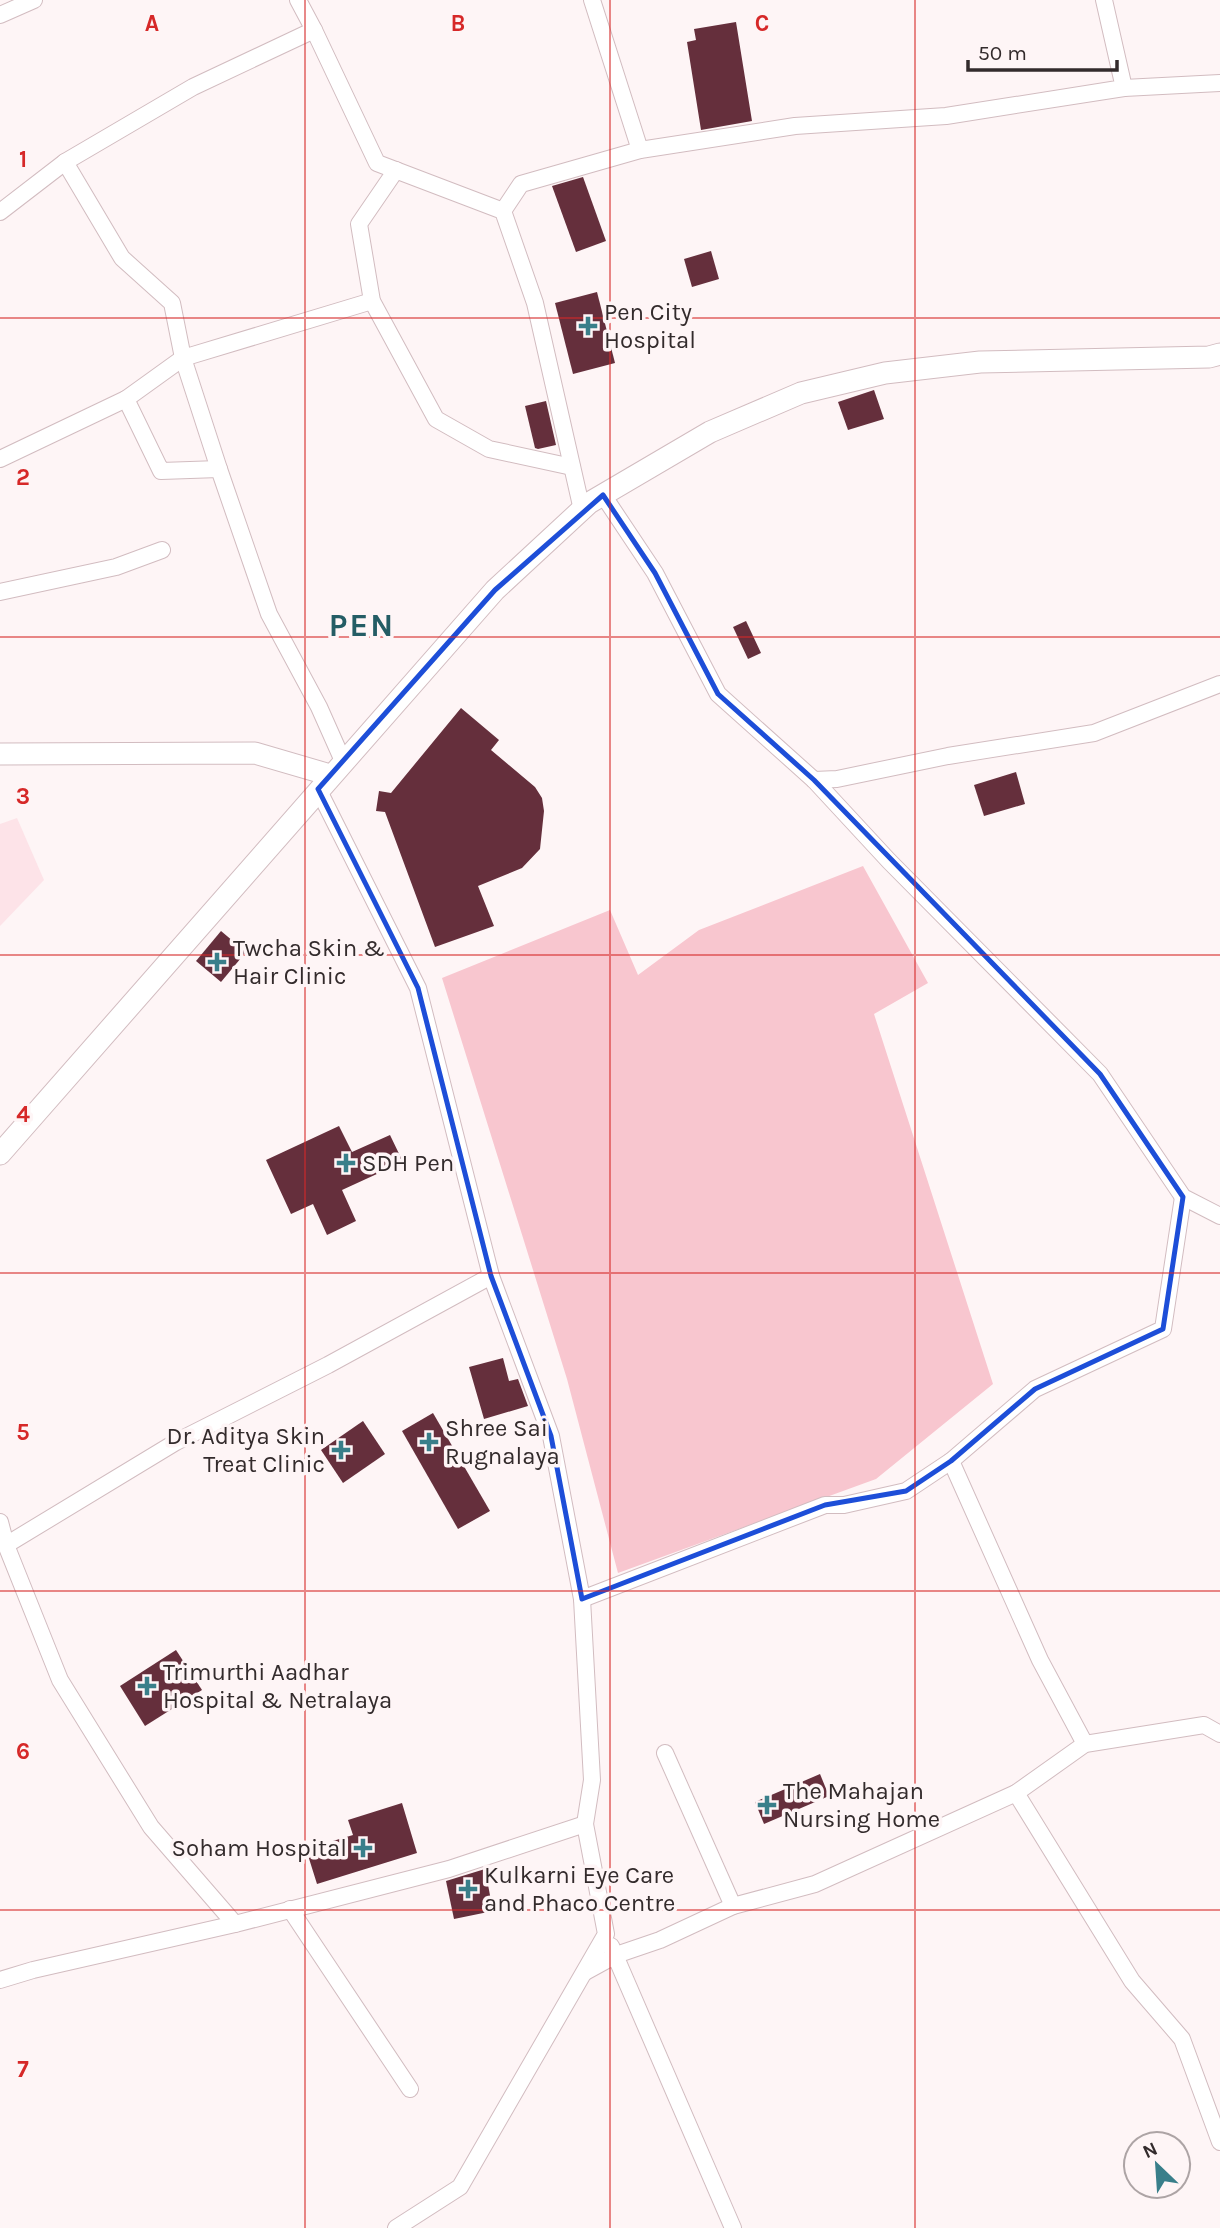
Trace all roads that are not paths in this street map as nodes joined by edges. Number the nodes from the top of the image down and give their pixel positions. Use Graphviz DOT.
graph roads {
  1 [pos="34,0"];
  2 [pos="299,0"];
  3 [pos="592,0"];
  4 [pos="1104,0"];
  5 [pos="0,15"];
  6 [pos="314,30"];
  7 [pos="1220,83"];
  8 [pos="1124,88"];
  9 [pos="640,150"];
  10 [pos="65,162"];
  11 [pos="396,170"];
  12 [pos="503,211"];
  13 [pos="0,212"];
  14 [pos="372,301"];
  15 [pos="1220,354"];
  16 [pos="183,358"];
  17 [pos="126,399"];
  18 [pos="0,459"];
  19 [pos="572,467"];
  20 [pos="219,469"];
  21 [pos="603,495"];
  22 [pos="582,510"];
  23 [pos="162,550"];
  24 [pos="0,592"];
  25 [pos="1220,684"];
  26 [pos="0,754"];
  27 [pos="330,775"];
  28 [pos="814,780"];
  29 [pos="0,1154"];
  30 [pos="1183,1197"];
  31 [pos="1220,1216"];
  32 [pos="491,1276"];
  33 [pos="951,1461"];
  34 [pos="0,1522"];
  35 [pos="6,1545"];
  36 [pos="582,1600"];
  37 [pos="1220,1734"];
  38 [pos="1085,1744"];
  39 [pos="665,1753"];
  40 [pos="1016,1793"];
  41 [pos="585,1824"];
  42 [pos="733,1906"];
  43 [pos="290,1909"];
  44 [pos="235,1924"];
  45 [pos="606,1934"];
  46 [pos="616,1955"];
  47 [pos="585,1972"];
  48 [pos="0,1980"];
  49 [pos="410,2089"];
  50 [pos="1220,2141"];
  51 [pos="396,2228"];
  52 [pos="733,2228"];
  1 -- 5 [label="street"];
  2 -- 6 [label="street"];
  3 -- 9 [label="street"];
  4 -- 8 [label="street"];
  6 -- 10 [label="street"];
  6 -- 11 [label="street"];
  7 -- 8 [label="street"];
  8 -- 9 [label="street"];
  9 -- 12 [label="street"];
  10 -- 13 [label="street"];
  10 -- 16 [label="street"];
  11 -- 12 [label="street"];
  11 -- 14 [label="street"];
  12 -- 19 [label="street"];
  14 -- 16 [label="street"];
  14 -- 19 [label="street"];
  15 -- 21 [label="main road"];
  16 -- 17 [label="street"];
  16 -- 20 [label="street"];
  17 -- 18 [label="street"];
  17 -- 20 [label="street"];
  19 -- 22 [label="street"];
  20 -- 27 [label="street"];
  21 -- 22 [label="main road"];
  21 -- 28 [label="street"];
  22 -- 27 [label="main road"];
  23 -- 24 [label="street"];
  25 -- 28 [label="street"];
  26 -- 27 [label="main road"];
  27 -- 29 [label="main road"];
  27 -- 32 [label="street"];
  28 -- 30 [label="street"];
  30 -- 31 [label="street"];
  30 -- 33 [label="street"];
  32 -- 35 [label="street"];
  32 -- 36 [label="street"];
  33 -- 36 [label="street"];
  33 -- 38 [label="street"];
  34 -- 35 [label="street"];
  35 -- 44 [label="street"];
  36 -- 41 [label="street"];
  37 -- 38 [label="street"];
  38 -- 40 [label="street"];
  39 -- 42 [label="street"];
  40 -- 42 [label="street"];
  40 -- 50 [label="street"];
  41 -- 43 [label="street"];
  41 -- 45 [label="street"];
  42 -- 46 [label="street"];
  43 -- 44 [label="street"];
  43 -- 49 [label="street"];
  44 -- 48 [label="street"];
  45 -- 46 [label="street"];
  45 -- 47 [label="street"];
  46 -- 47 [label="street"];
  46 -- 52 [label="street"];
  47 -- 51 [label="street"];
}
